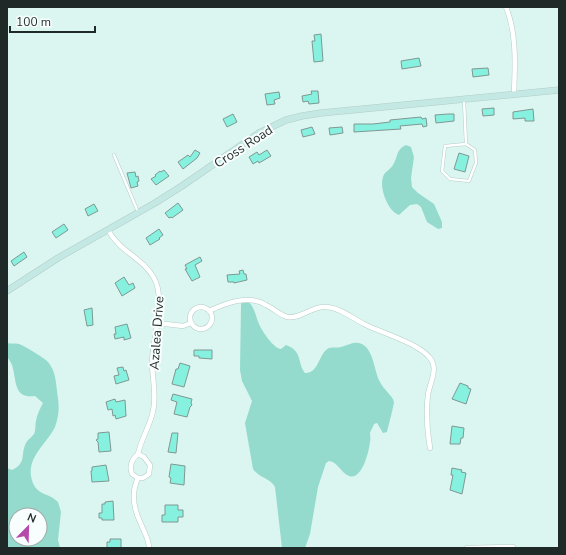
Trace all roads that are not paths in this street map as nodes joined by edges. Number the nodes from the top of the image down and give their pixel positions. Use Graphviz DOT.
graph roads {
  1 [pos="506,7"];
  2 [pos="559,90"];
  3 [pos="514,94"];
  4 [pos="464,99"];
  5 [pos="466,144"];
  6 [pos="114,155"];
  7 [pos="138,212"];
  8 [pos="108,230"];
  9 [pos="7,291"];
  10 [pos="209,311"];
  11 [pos="157,323"];
  12 [pos="191,323"];
  13 [pos="430,448"];
  14 [pos="138,454"];
  15 [pos="138,478"];
  16 [pos="513,547"];
  17 [pos="149,548"];
  18 [pos="467,548"];
  1 -- 3 [label="street"];
  2 -- 3 [label="street, Cross Road"];
  3 -- 4 [label="street, Cross Road"];
  4 -- 5 [label="lane"];
  4 -- 7 [label="street, Cross Road"];
  5 -- 5 [label="lane"];
  6 -- 7 [label="lane"];
  7 -- 8 [label="street, Cross Road"];
  8 -- 9 [label="street, Cross Road"];
  8 -- 11 [label="street, Azalea Drive"];
  10 -- 12 [label="street"];
  10 -- 12 [label="street"];
  10 -- 13 [label="street"];
  11 -- 12 [label="street"];
  11 -- 14 [label="street, Azalea Drive"];
  14 -- 15 [label="street, Azalea Drive"];
  14 -- 15 [label="street"];
  15 -- 17 [label="street"];
  16 -- 18 [label="street"];
}
